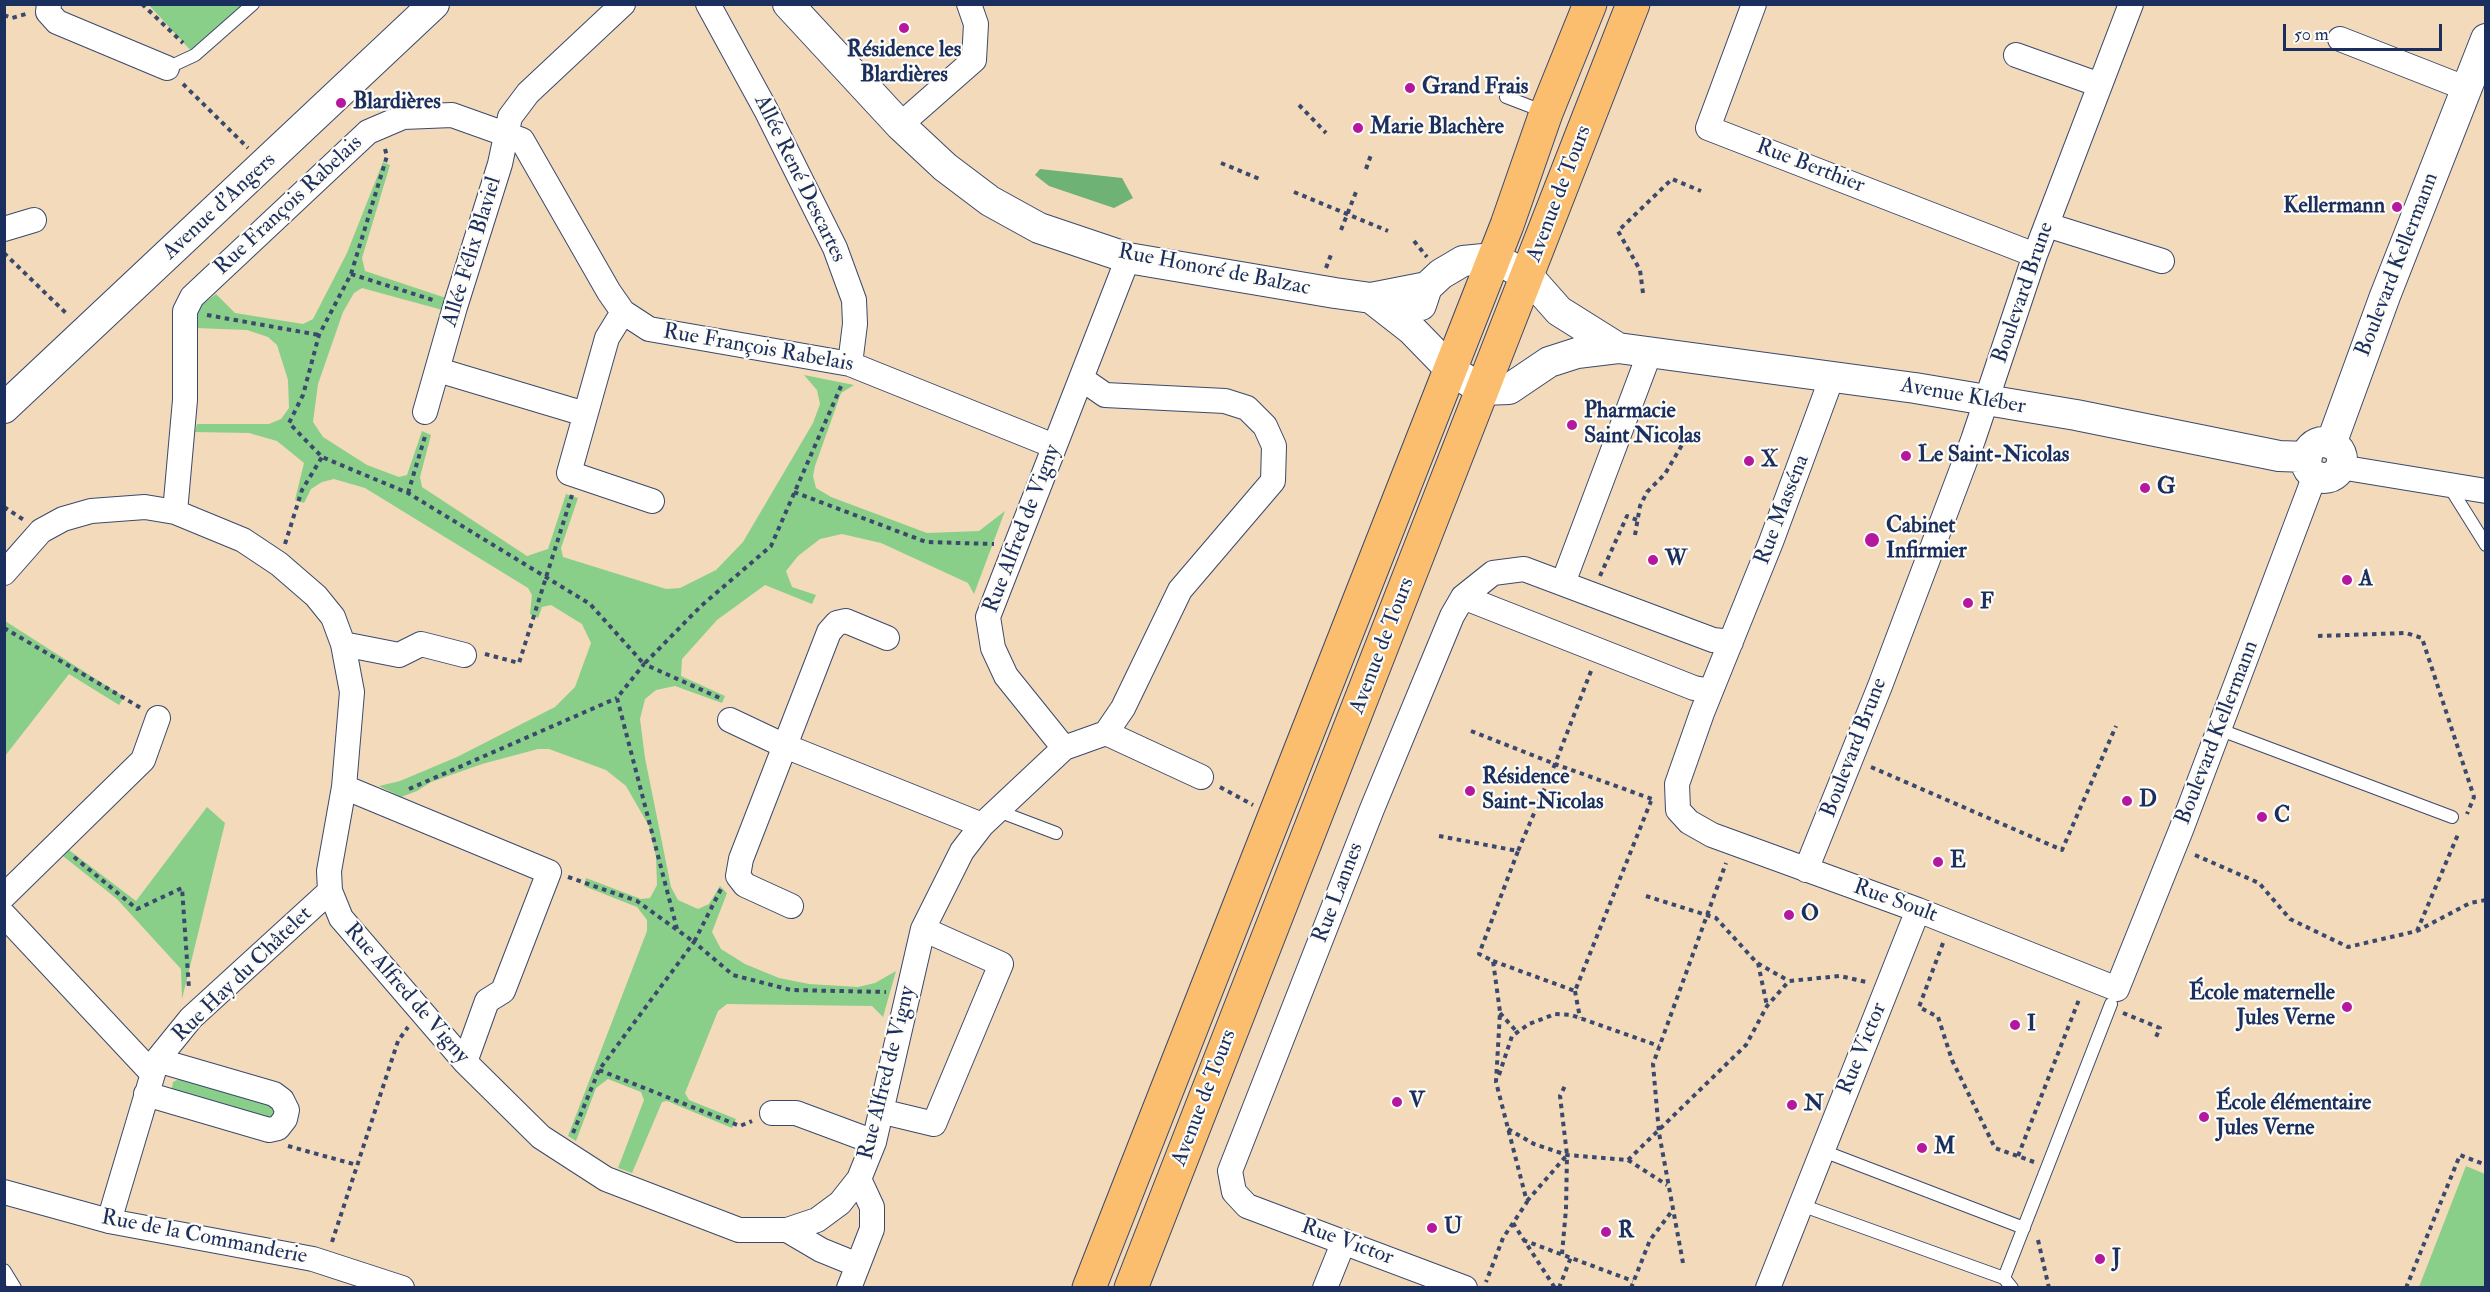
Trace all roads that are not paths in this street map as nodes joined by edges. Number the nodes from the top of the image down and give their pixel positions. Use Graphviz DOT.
graph roads {
  1 [pos="49,4"];
  2 [pos="253,4"];
  3 [pos="434,4"];
  4 [pos="623,4"];
  5 [pos="708,4"];
  6 [pos="788,4"];
  7 [pos="969,4"];
  8 [pos="1590,4"];
  9 [pos="1634,4"];
  10 [pos="1754,4"];
  11 [pos="2131,4"];
  12 [pos="2340,39"];
  13 [pos="2486,39"];
  14 [pos="2016,55"];
  15 [pos="167,68"];
  16 [pos="2100,86"];
  17 [pos="2465,88"];
  18 [pos="1506,97"];
  19 [pos="1546,112"];
  20 [pos="900,125"];
  21 [pos="508,133"];
  22 [pos="34,220"];
  23 [pos="2047,225"];
  24 [pos="4,229"];
  25 [pos="2035,255"];
  26 [pos="1128,258"];
  27 [pos="1494,258"];
  28 [pos="2162,261"];
  29 [pos="1428,274"];
  30 [pos="1527,276"];
  31 [pos="1371,298"];
  32 [pos="1559,311"];
  33 [pos="623,312"];
  34 [pos="1412,330"];
  35 [pos="1618,348"];
  36 [pos="1650,352"];
  37 [pos="1549,362"];
  38 [pos="850,364"];
  39 [pos="1450,369"];
  40 [pos="438,370"];
  41 [pos="1832,377"];
  42 [pos="1082,378"];
  43 [pos="1482,390"];
  44 [pos="1986,400"];
  45 [pos="4,408"];
  46 [pos="425,412"];
  47 [pos="585,414"];
  48 [pos="1054,446"];
  49 [pos="2323,461"];
  50 [pos="2448,485"];
  51 [pos="2486,491"];
  52 [pos="652,501"];
  53 [pos="175,512"];
  54 [pos="2486,545"];
  55 [pos="4,573"];
  56 [pos="1563,583"];
  57 [pos="1463,597"];
  58 [pos="887,638"];
  59 [pos="1731,642"];
  60 [pos="343,644"];
  61 [pos="464,655"];
  62 [pos="1710,691"];
  63 [pos="158,718"];
  64 [pos="730,720"];
  65 [pos="2218,729"];
  66 [pos="1106,733"];
  67 [pos="786,746"];
  68 [pos="1064,748"];
  69 [pos="1201,777"];
  70 [pos="344,787"];
  71 [pos="1678,810"];
  72 [pos="2452,817"];
  73 [pos="990,818"];
  74 [pos="1056,833"];
  75 [pos="1806,870"];
  76 [pos="330,891"];
  77 [pos="4,896"];
  78 [pos="791,906"];
  79 [pos="1918,910"];
  80 [pos="4,915"];
  81 [pos="924,929"];
  82 [pos="2114,996"];
  83 [pos="465,1062"];
  84 [pos="152,1076"];
  85 [pos="880,1111"];
  86 [pos="772,1113"];
  87 [pos="873,1142"];
  88 [pos="1823,1151"];
  89 [pos="860,1179"];
  90 [pos="4,1192"];
  91 [pos="1234,1192"];
  92 [pos="1801,1205"];
  93 [pos="109,1221"];
  94 [pos="2024,1228"];
  95 [pos="787,1230"];
  96 [pos="1344,1241"];
  97 [pos="858,1265"];
  98 [pos="4,1270"];
  99 [pos="2008,1283"];
  100 [pos="15,1287"];
  101 [pos="402,1287"];
  102 [pos="849,1287"];
  103 [pos="1089,1287"];
  104 [pos="1131,1287"];
  105 [pos="1325,1287"];
  106 [pos="1465,1287"];
  107 [pos="1768,1287"];
  1 -- 15 [label="street"];
  2 -- 15 [label="lane"];
  3 -- 45 [label="street, Avenue d'Angers"];
  4 -- 21 [label="street"];
  5 -- 38 [label="street, Allée René Descartes"];
  6 -- 20 [label="street, Rue Honoré de Balzac"];
  7 -- 20 [label="street"];
  8 -- 19 [label="main road, Avenue de Tours"];
  9 -- 30 [label="main road, Avenue de Tours"];
  10 -- 25 [label="street, Rue Berthier"];
  11 -- 16 [label="street, Boulevard Brune"];
  12 -- 17 [label="street"];
  13 -- 17 [label="street, Boulevard Kellermann"];
  14 -- 16 [label="street"];
  16 -- 23 [label="street, Boulevard Brune"];
  17 -- 49 [label="street, Boulevard Kellermann"];
  18 -- 19 [label="lane"];
  19 -- 27 [label="main road, Avenue de Tours"];
  20 -- 26 [label="street, Rue Honoré de Balzac"];
  21 -- 33 [label="street, Rue François Rabelais"];
  21 -- 40 [label="street, Allée Félix Blaviel"];
  21 -- 53 [label="street, Rue François Rabelais"];
  22 -- 24 [label="street"];
  23 -- 25 [label="street, Boulevard Brune"];
  23 -- 28 [label="street"];
  25 -- 44 [label="street, Boulevard Brune"];
  26 -- 31 [label="street, Rue Honoré de Balzac"];
  26 -- 42 [label="street, Rue Alfred de Vigny"];
  27 -- 29 [label="street"];
  27 -- 30 [label="street"];
  27 -- 39 [label="main road, Avenue de Tours"];
  29 -- 31 [label="street"];
  29 -- 34 [label="street"];
  30 -- 32 [label="street"];
  30 -- 43 [label="main road, Avenue de Tours"];
  31 -- 34 [label="street"];
  32 -- 35 [label="street"];
  32 -- 37 [label="street"];
  33 -- 38 [label="street, Rue François Rabelais"];
  33 -- 47 [label="street"];
  34 -- 39 [label="street"];
  35 -- 36 [label="street, Avenue Kléber"];
  35 -- 37 [label="street"];
  36 -- 41 [label="street, Avenue Kléber"];
  36 -- 56 [label="street"];
  37 -- 43 [label="street"];
  38 -- 48 [label="street, Rue François Rabelais"];
  39 -- 43 [label="street"];
  39 -- 103 [label="main road, Avenue de Tours"];
  40 -- 46 [label="street, Allée Félix Blaviel"];
  40 -- 47 [label="street"];
  41 -- 44 [label="street, Avenue Kléber"];
  41 -- 59 [label="street, Rue Masséna"];
  42 -- 48 [label="street, Rue Alfred de Vigny"];
  42 -- 66 [label="street"];
  43 -- 104 [label="main road, Avenue de Tours"];
  44 -- 49 [label="street, Avenue Kléber"];
  44 -- 75 [label="street, Boulevard Brune"];
  47 -- 52 [label="street"];
  48 -- 68 [label="street, Rue Alfred de Vigny"];
  49 -- 50 [label="street, Avenue Kléber"];
  49 -- 65 [label="street, Boulevard Kellermann"];
  50 -- 51 [label="street, Avenue Kléber"];
  50 -- 54 [label="lane"];
  53 -- 55 [label="street, Rue Alfred de Vigny"];
  53 -- 60 [label="street, Rue Alfred de Vigny"];
  56 -- 57 [label="street, Rue Lannes"];
  56 -- 59 [label="street, Rue Lannes"];
  57 -- 62 [label="street"];
  57 -- 91 [label="street, Rue Lannes"];
  58 -- 67 [label="street"];
  59 -- 62 [label="street, Rue Masséna"];
  60 -- 61 [label="street"];
  60 -- 70 [label="street, Rue Alfred de Vigny"];
  62 -- 71 [label="street, Rue Masséna"];
  63 -- 77 [label="street"];
  64 -- 67 [label="street"];
  65 -- 72 [label="lane"];
  65 -- 82 [label="street, Boulevard Kellermann"];
  66 -- 68 [label="street"];
  66 -- 69 [label="street"];
  67 -- 73 [label="street"];
  67 -- 78 [label="street"];
  68 -- 73 [label="street, Rue Alfred de Vigny"];
  70 -- 76 [label="street, Rue Alfred de Vigny"];
  70 -- 83 [label="street"];
  71 -- 75 [label="street, Rue Soult"];
  73 -- 74 [label="lane"];
  73 -- 81 [label="street, Rue Alfred de Vigny"];
  75 -- 79 [label="street, Rue Soult"];
  76 -- 83 [label="street, Rue Alfred de Vigny"];
  76 -- 84 [label="street, Rue Hay du Châtelet"];
  79 -- 82 [label="street, Rue Soult"];
  79 -- 88 [label="street, Rue Victor"];
  80 -- 84 [label="street"];
  81 -- 85 [label="street, Rue Alfred de Vigny"];
  81 -- 85 [label="street"];
  82 -- 94 [label="lane"];
  83 -- 95 [label="street, Rue Alfred de Vigny"];
  84 -- 84 [label="street, Rue Hay du Châtelet"];
  84 -- 93 [label="street, Rue Hay du Châtelet"];
  85 -- 87 [label="street, Rue Alfred de Vigny"];
  86 -- 87 [label="street"];
  87 -- 89 [label="street, Rue Alfred de Vigny"];
  88 -- 92 [label="street, Rue Victor"];
  88 -- 94 [label="lane"];
  89 -- 95 [label="street, Rue Alfred de Vigny"];
  89 -- 97 [label="street"];
  90 -- 93 [label="street, Rue de la Commanderie"];
  91 -- 96 [label="street, Rue Victor"];
  92 -- 99 [label="lane"];
  92 -- 107 [label="street, Rue Victor"];
  93 -- 101 [label="street, Rue de la Commanderie"];
  94 -- 99 [label="lane"];
  95 -- 97 [label="street"];
  96 -- 105 [label="street"];
  96 -- 106 [label="street, Rue Victor"];
  97 -- 102 [label="street"];
  98 -- 100 [label="lane"];
}
